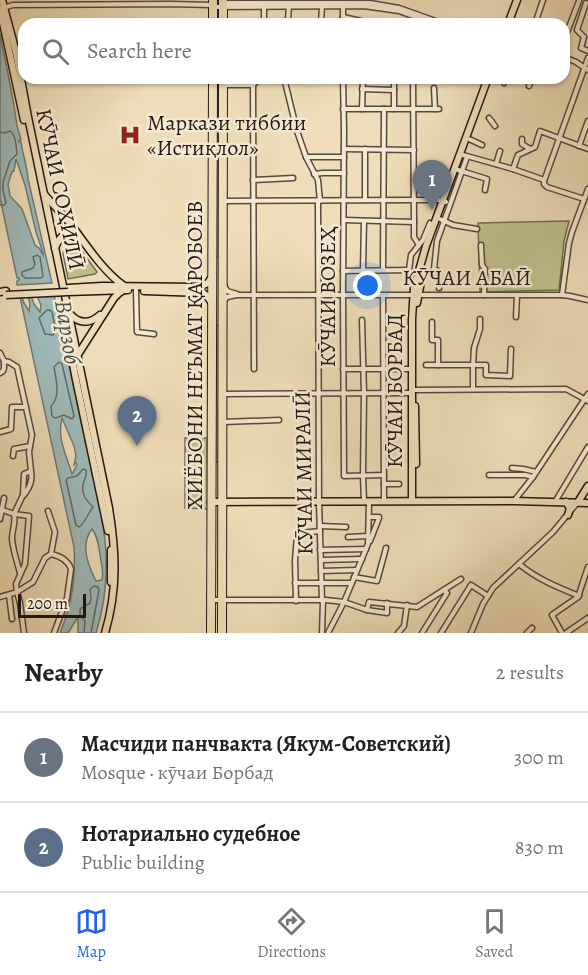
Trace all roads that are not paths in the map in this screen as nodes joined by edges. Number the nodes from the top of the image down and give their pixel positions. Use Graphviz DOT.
graph roads {
  1 [pos="518,0"];
  2 [pos="543,0"];
  3 [pos="579,0"];
  4 [pos="223,3"];
  5 [pos="587,3"];
  6 [pos="212,4"];
  7 [pos="264,4"];
  8 [pos="343,4"];
  9 [pos="1,6"];
  10 [pos="289,6"];
  11 [pos="322,6"];
  12 [pos="416,15"];
  13 [pos="343,17"];
  14 [pos="264,18"];
  15 [pos="288,18"];
  16 [pos="321,18"];
  17 [pos="348,18"];
  18 [pos="415,18"];
  19 [pos="420,18"];
  20 [pos="425,18"];
  21 [pos="511,18"];
  22 [pos="537,18"];
  23 [pos="570,24"];
  24 [pos="588,51"];
  25 [pos="13,53"];
  26 [pos="588,58"];
  27 [pos="570,60"];
  28 [pos="586,69"];
  29 [pos="18,76"];
  30 [pos="18,78"];
  31 [pos="19,84"];
  32 [pos="20,84"];
  33 [pos="213,84"];
  34 [pos="223,84"];
  35 [pos="243,84"];
  36 [pos="285,84"];
  37 [pos="343,84"];
  38 [pos="362,84"];
  39 [pos="394,84"];
  40 [pos="413,84"];
  41 [pos="488,84"];
  42 [pos="488,84"];
  43 [pos="530,84"];
  44 [pos="253,85"];
  45 [pos="529,87"];
  46 [pos="434,88"];
  47 [pos="362,89"];
  48 [pos="394,90"];
  49 [pos="223,98"];
  50 [pos="212,99"];
  51 [pos="343,109"];
  52 [pos="362,109"];
  53 [pos="384,109"];
  54 [pos="394,109"];
  55 [pos="414,109"];
  56 [pos="489,118"];
  57 [pos="588,121"];
  58 [pos="495,126"];
  59 [pos="559,138"];
  60 [pos="469,139"];
  61 [pos="522,139"];
  62 [pos="482,145"];
  63 [pos="579,146"];
  64 [pos="365,149"];
  65 [pos="384,149"];
  66 [pos="588,149"];
  67 [pos="344,150"];
  68 [pos="414,150"];
  69 [pos="530,150"];
  70 [pos="500,151"];
  71 [pos="465,156"];
  72 [pos="306,157"];
  73 [pos="344,158"];
  74 [pos="496,164"];
  75 [pos="513,169"];
  76 [pos="460,171"];
  77 [pos="344,172"];
  78 [pos="314,174"];
  79 [pos="293,178"];
  80 [pos="253,180"];
  81 [pos="544,180"];
  82 [pos="588,189"];
  83 [pos="485,190"];
  84 [pos="44,195"];
  85 [pos="344,200"];
  86 [pos="364,200"];
  87 [pos="384,200"];
  88 [pos="414,200"];
  89 [pos="584,200"];
  90 [pos="222,201"];
  91 [pos="253,201"];
  92 [pos="319,201"];
  93 [pos="445,201"];
  94 [pos="344,220"];
  95 [pos="442,220"];
  96 [pos="364,221"];
  97 [pos="384,221"];
  98 [pos="414,222"];
  99 [pos="430,223"];
  100 [pos="477,229"];
  101 [pos="419,244"];
  102 [pos="481,245"];
  103 [pos="55,249"];
  104 [pos="212,261"];
  105 [pos="222,261"];
  106 [pos="363,270"];
  107 [pos="383,270"];
  108 [pos="409,270"];
  109 [pos="343,271"];
  110 [pos="212,276"];
  111 [pos="222,282"];
  112 [pos="409,282"];
  113 [pos="124,288"];
  114 [pos="439,288"];
  115 [pos="102,289"];
  116 [pos="136,290"];
  117 [pos="3,294"];
  118 [pos="237,295"];
  119 [pos="254,295"];
  120 [pos="343,295"];
  121 [pos="415,295"];
  122 [pos="484,295"];
  123 [pos="517,295"];
  124 [pos="562,295"];
  125 [pos="318,296"];
  126 [pos="383,296"];
  127 [pos="588,300"];
  128 [pos="212,303"];
  129 [pos="222,304"];
  130 [pos="69,313"];
  131 [pos="516,317"];
  132 [pos="480,319"];
  133 [pos="362,320"];
  134 [pos="212,321"];
  135 [pos="222,321"];
  136 [pos="432,322"];
  137 [pos="154,334"];
  138 [pos="511,349"];
  139 [pos="0,353"];
  140 [pos="77,356"];
  141 [pos="4,362"];
  142 [pos="426,365"];
  143 [pos="438,365"];
  144 [pos="473,365"];
  145 [pos="255,369"];
  146 [pos="344,369"];
  147 [pos="411,369"];
  148 [pos="363,370"];
  149 [pos="384,370"];
  150 [pos="0,373"];
  151 [pos="473,389"];
  152 [pos="413,391"];
  153 [pos="319,393"];
  154 [pos="364,393"];
  155 [pos="384,393"];
  156 [pos="222,394"];
  157 [pos="344,394"];
  158 [pos="588,394"];
  159 [pos="586,400"];
  160 [pos="26,407"];
  161 [pos="279,420"];
  162 [pos="222,422"];
  163 [pos="89,428"];
  164 [pos="0,432"];
  165 [pos="31,446"];
  166 [pos="588,447"];
  167 [pos="13,456"];
  168 [pos="211,468"];
  169 [pos="222,468"];
  170 [pos="512,468"];
  171 [pos="31,471"];
  172 [pos="536,472"];
  173 [pos="384,475"];
  174 [pos="489,475"];
  175 [pos="363,476"];
  176 [pos="533,477"];
  177 [pos="384,484"];
  178 [pos="399,484"];
  179 [pos="588,486"];
  180 [pos="23,495"];
  181 [pos="4,498"];
  182 [pos="414,501"];
  183 [pos="514,501"];
  184 [pos="211,502"];
  185 [pos="222,502"];
  186 [pos="319,502"];
  187 [pos="366,502"];
  188 [pos="384,502"];
  189 [pos="555,502"];
  190 [pos="566,502"];
  191 [pos="578,502"];
  192 [pos="588,503"];
  193 [pos="1,510"];
  194 [pos="48,511"];
  195 [pos="14,514"];
  196 [pos="568,515"];
  197 [pos="369,517"];
  198 [pos="0,519"];
  199 [pos="346,527"];
  200 [pos="320,529"];
  201 [pos="368,536"];
  202 [pos="348,537"];
  203 [pos="367,547"];
  204 [pos="386,548"];
  205 [pos="321,550"];
  206 [pos="51,554"];
  207 [pos="362,559"];
  208 [pos="321,560"];
  209 [pos="519,564"];
  210 [pos="588,567"];
  211 [pos="357,570"];
  212 [pos="321,571"];
  213 [pos="20,573"];
  214 [pos="354,577"];
  215 [pos="461,579"];
  216 [pos="295,583"];
  217 [pos="321,583"];
  218 [pos="352,583"];
  219 [pos="444,590"];
  220 [pos="17,592"];
  221 [pos="9,595"];
  222 [pos="488,596"];
  223 [pos="579,596"];
  224 [pos="0,597"];
  225 [pos="211,600"];
  226 [pos="222,600"];
  227 [pos="296,601"];
  228 [pos="322,601"];
  229 [pos="344,602"];
  230 [pos="387,603"];
  231 [pos="407,605"];
  232 [pos="367,610"];
  233 [pos="588,618"];
  234 [pos="12,619"];
  235 [pos="532,628"];
  236 [pos="24,633"];
  237 [pos="54,633"];
  238 [pos="103,633"];
  239 [pos="211,633"];
  240 [pos="222,633"];
  241 [pos="322,633"];
  242 [pos="328,633"];
  243 [pos="398,633"];
  244 [pos="422,633"];
  245 [pos="441,633"];
  246 [pos="471,633"];
  247 [pos="527,633"];
  248 [pos="564,633"];
  1 -- 21 [label="main road"];
  2 -- 22 [label="street"];
  3 -- 5 [label="street"];
  3 -- 23 [label="street"];
  4 -- 6 [label="street"];
  4 -- 7 [label="street"];
  5 -- 24 [label="street"];
  6 -- 9 [label="street"];
  7 -- 8 [label="street"];
  7 -- 10 [label="street"];
  7 -- 14 [label="street"];
  8 -- 11 [label="street"];
  8 -- 12 [label="street"];
  8 -- 13 [label="street"];
  9 -- 25 [label="main road, КӮЧАИ СОҲИЛӢ"];
  10 -- 11 [label="street"];
  10 -- 15 [label="street"];
  11 -- 16 [label="street"];
  12 -- 18 [label="street"];
  12 -- 19 [label="street"];
  12 -- 20 [label="street"];
  13 -- 17 [label="street"];
  25 -- 29 [label="main road, КӮЧАИ СОҲИЛӢ"];
  25 -- 30 [label="main road"];
  26 -- 28 [label="street"];
  27 -- 28 [label="street"];
  28 -- 59 [label="street"];
  31 -- 163 [label="main road"];
  32 -- 84 [label="main road, КӮЧАИ СОҲИЛӢ"];
  33 -- 50 [label="highway, ХИЁБОНИ НЕЪМАТ ҚАРОБОЕВ"];
  34 -- 49 [label="highway, ХИЁБОНИ НЕЪМАТ ҚАРОБОЕВ"];
  35 -- 44 [label="street"];
  36 -- 72 [label="street, КӮЧАИ МИРАЛӢ"];
  37 -- 51 [label="street, КӮЧАИ ВОЗЕҲ"];
  38 -- 47 [label="street"];
  39 -- 48 [label="street"];
  40 -- 55 [label="street"];
  41 -- 60 [label="main road, КӮЧАИ БОРБАД"];
  42 -- 93 [label="main road, КӮЧАИ БОРБАД"];
  43 -- 45 [label="street"];
  44 -- 80 [label="street"];
  46 -- 55 [label="street"];
  47 -- 48 [label="street"];
  47 -- 52 [label="street"];
  48 -- 54 [label="street"];
  49 -- 50 [label="highway"];
  49 -- 90 [label="highway, ХИЁБОНИ НЕЪМАТ ҚАРОБОЕВ"];
  50 -- 104 [label="highway, ХИЁБОНИ НЕЪМАТ ҚАРОБОЕВ"];
  51 -- 52 [label="street"];
  51 -- 67 [label="street, КӮЧАИ ВОЗЕҲ"];
  52 -- 53 [label="street"];
  53 -- 54 [label="street"];
  53 -- 65 [label="street"];
  54 -- 55 [label="street"];
  55 -- 68 [label="street"];
  56 -- 58 [label="street"];
  57 -- 63 [label="street"];
  59 -- 63 [label="street"];
  59 -- 69 [label="street"];
  59 -- 81 [label="street"];
  60 -- 62 [label="street"];
  60 -- 71 [label="main road, КӮЧАИ БОРБАД"];
  61 -- 69 [label="street"];
  63 -- 66 [label="street"];
  64 -- 65 [label="street"];
  64 -- 67 [label="street"];
  64 -- 86 [label="street"];
  65 -- 68 [label="street"];
  65 -- 87 [label="street"];
  67 -- 73 [label="street, КӮЧАИ ВОЗЕҲ"];
  68 -- 88 [label="street"];
  69 -- 75 [label="street"];
  70 -- 74 [label="street"];
  71 -- 74 [label="street"];
  71 -- 76 [label="main road, КӮЧАИ БОРБАД"];
  72 -- 73 [label="street"];
  72 -- 78 [label="street, КӮЧАИ МИРАЛӢ"];
  73 -- 77 [label="street, КӮЧАИ ВОЗЕҲ"];
  74 -- 75 [label="street"];
  75 -- 81 [label="street"];
  76 -- 83 [label="street"];
  76 -- 93 [label="main road, КӮЧАИ БОРБАД"];
  76 -- 95 [label="street"];
  77 -- 78 [label="street"];
  77 -- 85 [label="street, КӮЧАИ ВОЗЕҲ"];
  78 -- 92 [label="street, КӮЧАИ МИРАЛӢ"];
  79 -- 80 [label="street"];
  80 -- 91 [label="street"];
  81 -- 89 [label="street"];
  82 -- 89 [label="street"];
  84 -- 103 [label="main road, КӮЧАИ СОҲИЛӢ"];
  84 -- 113 [label="main road"];
  85 -- 86 [label="street"];
  85 -- 92 [label="street"];
  85 -- 94 [label="street, КӮЧАИ ВОЗЕҲ"];
  86 -- 87 [label="street"];
  87 -- 88 [label="street"];
  87 -- 97 [label="street"];
  88 -- 93 [label="street"];
  88 -- 98 [label="street"];
  89 -- 124 [label="street"];
  90 -- 91 [label="street"];
  90 -- 105 [label="highway, ХИЁБОНИ НЕЪМАТ ҚАРОБОЕВ"];
  91 -- 92 [label="street"];
  91 -- 119 [label="street"];
  92 -- 125 [label="street, КӮЧАИ МИРАЛӢ"];
  93 -- 95 [label="main road, КӮЧАИ БОРБАД"];
  93 -- 121 [label="main road, КӮЧАИ БОРБАД"];
  94 -- 96 [label="street"];
  94 -- 109 [label="street, КӮЧАИ ВОЗЕҲ"];
  95 -- 100 [label="street"];
  95 -- 114 [label="street"];
  95 -- 121 [label="main road, КӮЧАИ БОРБАД"];
  96 -- 97 [label="street"];
  96 -- 106 [label="street"];
  97 -- 98 [label="street"];
  97 -- 107 [label="street"];
  98 -- 101 [label="street"];
  99 -- 101 [label="street"];
  101 -- 108 [label="street"];
  102 -- 122 [label="street"];
  103 -- 115 [label="main road"];
  103 -- 130 [label="main road, КӮЧАИ СОҲИЛӢ"];
  104 -- 105 [label="highway"];
  104 -- 110 [label="highway, ХИЁБОНИ НЕЪМАТ ҚАРОБОЕВ"];
  105 -- 111 [label="highway, ХИЁБОНИ НЕЪМАТ ҚАРОБОЕВ"];
  106 -- 107 [label="street"];
  106 -- 109 [label="street"];
  107 -- 108 [label="street"];
  108 -- 112 [label="street"];
  109 -- 120 [label="street, КӮЧАИ ВОЗЕҲ"];
  110 -- 113 [label="main road"];
  110 -- 128 [label="highway, ХИЁБОНИ НЕЪМАТ ҚАРОБОЕВ"];
  111 -- 118 [label="street"];
  111 -- 129 [label="highway, ХИЁБОНИ НЕЪМАТ ҚАРОБОЕВ"];
  113 -- 115 [label="main road"];
  113 -- 116 [label="main road"];
  113 -- 140 [label="main road"];
  115 -- 117 [label="main road, bridge"];
  115 -- 130 [label="main road"];
  116 -- 128 [label="main road"];
  116 -- 137 [label="street"];
  118 -- 119 [label="street, КӮЧАИ АБАӢ"];
  118 -- 129 [label="street"];
  119 -- 125 [label="street, КӮЧАИ АБАӢ"];
  119 -- 145 [label="street"];
  120 -- 125 [label="street, КӮЧАИ АБАӢ"];
  120 -- 126 [label="street, КӮЧАИ АБАӢ"];
  120 -- 146 [label="street, КӮЧАИ ВОЗЕҲ"];
  121 -- 122 [label="street, КӮЧАИ АБАӢ"];
  121 -- 126 [label="street, КӮЧАИ АБАӢ"];
  121 -- 147 [label="main road, КӮЧАИ БОРБАД"];
  121 -- 152 [label="main road, КӮЧАИ БОРБАД"];
  122 -- 123 [label="street, КӮЧАИ АБАӢ"];
  123 -- 124 [label="street, КӮЧАИ АБАӢ"];
  123 -- 131 [label="street"];
  124 -- 127 [label="street, КӮЧАИ АБАӢ"];
  125 -- 153 [label="street, КӮЧАИ МИРАЛӢ"];
  126 -- 149 [label="street"];
  128 -- 134 [label="highway, ХИЁБОНИ НЕЪМАТ ҚАРОБОЕВ"];
  129 -- 135 [label="highway, ХИЁБОНИ НЕЪМАТ ҚАРОБОЕВ"];
  130 -- 140 [label="main road, КӮЧАИ СОҲИЛӢ"];
  132 -- 144 [label="street"];
  133 -- 148 [label="street"];
  134 -- 135 [label="highway"];
  134 -- 168 [label="highway, ХИЁБОНИ НЕЪМАТ ҚАРОБОЕВ"];
  135 -- 156 [label="highway, ХИЁБОНИ НЕЪМАТ ҚАРОБОЕВ"];
  136 -- 143 [label="street"];
  138 -- 144 [label="street"];
  139 -- 141 [label="street"];
  140 -- 163 [label="main road, КӮЧАИ СОҲИЛӢ"];
  141 -- 150 [label="street"];
  141 -- 160 [label="street"];
  142 -- 143 [label="street"];
  143 -- 144 [label="street"];
  144 -- 151 [label="street"];
  146 -- 148 [label="street"];
  146 -- 157 [label="street, КӮЧАИ ВОЗЕҲ"];
  147 -- 149 [label="street"];
  147 -- 152 [label="main road, КӮЧАИ БОРБАД"];
  148 -- 149 [label="street"];
  148 -- 154 [label="street"];
  149 -- 155 [label="street"];
  151 -- 152 [label="street"];
  151 -- 159 [label="street"];
  152 -- 155 [label="street"];
  152 -- 182 [label="main road, КӮЧАИ БОРБАД"];
  153 -- 156 [label="street"];
  153 -- 157 [label="street"];
  153 -- 186 [label="street, КӮЧАИ МИРАЛӢ"];
  154 -- 155 [label="street"];
  154 -- 157 [label="street"];
  154 -- 175 [label="street"];
  155 -- 173 [label="street"];
  156 -- 162 [label="highway, ХИЁБОНИ НЕЪМАТ ҚАРОБОЕВ"];
  157 -- 175 [label="street, КӮЧАИ ВОЗЕҲ"];
  158 -- 159 [label="street"];
  159 -- 172 [label="street"];
  160 -- 164 [label="street"];
  160 -- 165 [label="street"];
  161 -- 162 [label="street"];
  162 -- 169 [label="highway, ХИЁБОНИ НЕЪМАТ ҚАРОБОЕВ"];
  163 -- 238 [label="main road, КӮЧАИ СОҲИЛӢ"];
  165 -- 167 [label="street"];
  165 -- 171 [label="street"];
  166 -- 189 [label="street"];
  168 -- 169 [label="highway"];
  168 -- 184 [label="highway, ХИЁБОНИ НЕЪМАТ ҚАРОБОЕВ"];
  169 -- 185 [label="highway, ХИЁБОНИ НЕЪМАТ ҚАРОБОЕВ"];
  170 -- 172 [label="street"];
  171 -- 180 [label="street"];
  171 -- 180 [label="street"];
  172 -- 176 [label="street"];
  173 -- 175 [label="street"];
  173 -- 177 [label="street"];
  174 -- 176 [label="street"];
  175 -- 187 [label="street"];
  176 -- 183 [label="street"];
  177 -- 178 [label="street"];
  177 -- 188 [label="street"];
  179 -- 191 [label="main road"];
  180 -- 195 [label="street"];
  181 -- 193 [label="street"];
  182 -- 183 [label="main road"];
  182 -- 188 [label="main road"];
  183 -- 189 [label="main road"];
  184 -- 185 [label="main road"];
  184 -- 225 [label="highway, ХИЁБОНИ НЕЪМАТ ҚАРОБОЕВ"];
  185 -- 186 [label="main road"];
  185 -- 226 [label="highway, ХИЁБОНИ НЕЪМАТ ҚАРОБОЕВ"];
  186 -- 187 [label="main road"];
  186 -- 200 [label="street, КӮЧАИ МИРАЛӢ"];
  187 -- 188 [label="main road"];
  187 -- 197 [label="street"];
  189 -- 190 [label="main road"];
  190 -- 191 [label="main road"];
  190 -- 196 [label="main road"];
  191 -- 192 [label="main road"];
  191 -- 196 [label="street"];
  193 -- 195 [label="street"];
  193 -- 198 [label="street"];
  194 -- 206 [label="street"];
  195 -- 213 [label="street"];
  195 -- 213 [label="street"];
  196 -- 209 [label="street"];
  197 -- 201 [label="street"];
  197 -- 203 [label="street"];
  199 -- 200 [label="street"];
  200 -- 205 [label="street, КӮЧАИ МИРАЛӢ"];
  200 -- 216 [label="street"];
  201 -- 202 [label="street"];
  201 -- 203 [label="street"];
  203 -- 205 [label="street"];
  203 -- 207 [label="street"];
  204 -- 214 [label="street"];
  205 -- 208 [label="street, КӮЧАИ МИРАЛӢ"];
  206 -- 220 [label="street"];
  206 -- 237 [label="street"];
  207 -- 208 [label="street"];
  207 -- 211 [label="street"];
  208 -- 212 [label="street, КӮЧАИ МИРАЛӢ"];
  209 -- 222 [label="street"];
  209 -- 223 [label="street"];
  210 -- 223 [label="street"];
  211 -- 212 [label="street"];
  211 -- 214 [label="street"];
  212 -- 217 [label="street, КӮЧАИ МИРАЛӢ"];
  213 -- 220 [label="street"];
  214 -- 218 [label="street"];
  215 -- 219 [label="street"];
  216 -- 217 [label="street"];
  216 -- 227 [label="street"];
  217 -- 218 [label="street"];
  217 -- 228 [label="street, КӮЧАИ МИРАЛӢ"];
  218 -- 229 [label="street"];
  219 -- 231 [label="street"];
  219 -- 244 [label="street"];
  220 -- 221 [label="street"];
  220 -- 236 [label="street"];
  221 -- 224 [label="street"];
  221 -- 234 [label="street"];
  222 -- 245 [label="street"];
  222 -- 246 [label="street"];
  223 -- 248 [label="street"];
  225 -- 226 [label="street"];
  225 -- 239 [label="highway, ХИЁБОНИ НЕЪМАТ ҚАРОБОЕВ"];
  226 -- 227 [label="street"];
  226 -- 240 [label="highway, ХИЁБОНИ НЕЪМАТ ҚАРОБОЕВ"];
  227 -- 228 [label="street"];
  228 -- 229 [label="street"];
  228 -- 241 [label="street, КӮЧАИ МИРАЛӢ"];
  229 -- 232 [label="street"];
  229 -- 242 [label="street"];
  230 -- 231 [label="street"];
  230 -- 232 [label="street"];
  230 -- 232 [label="street"];
  231 -- 243 [label="street"];
  233 -- 248 [label="street"];
  235 -- 247 [label="street"];
}
